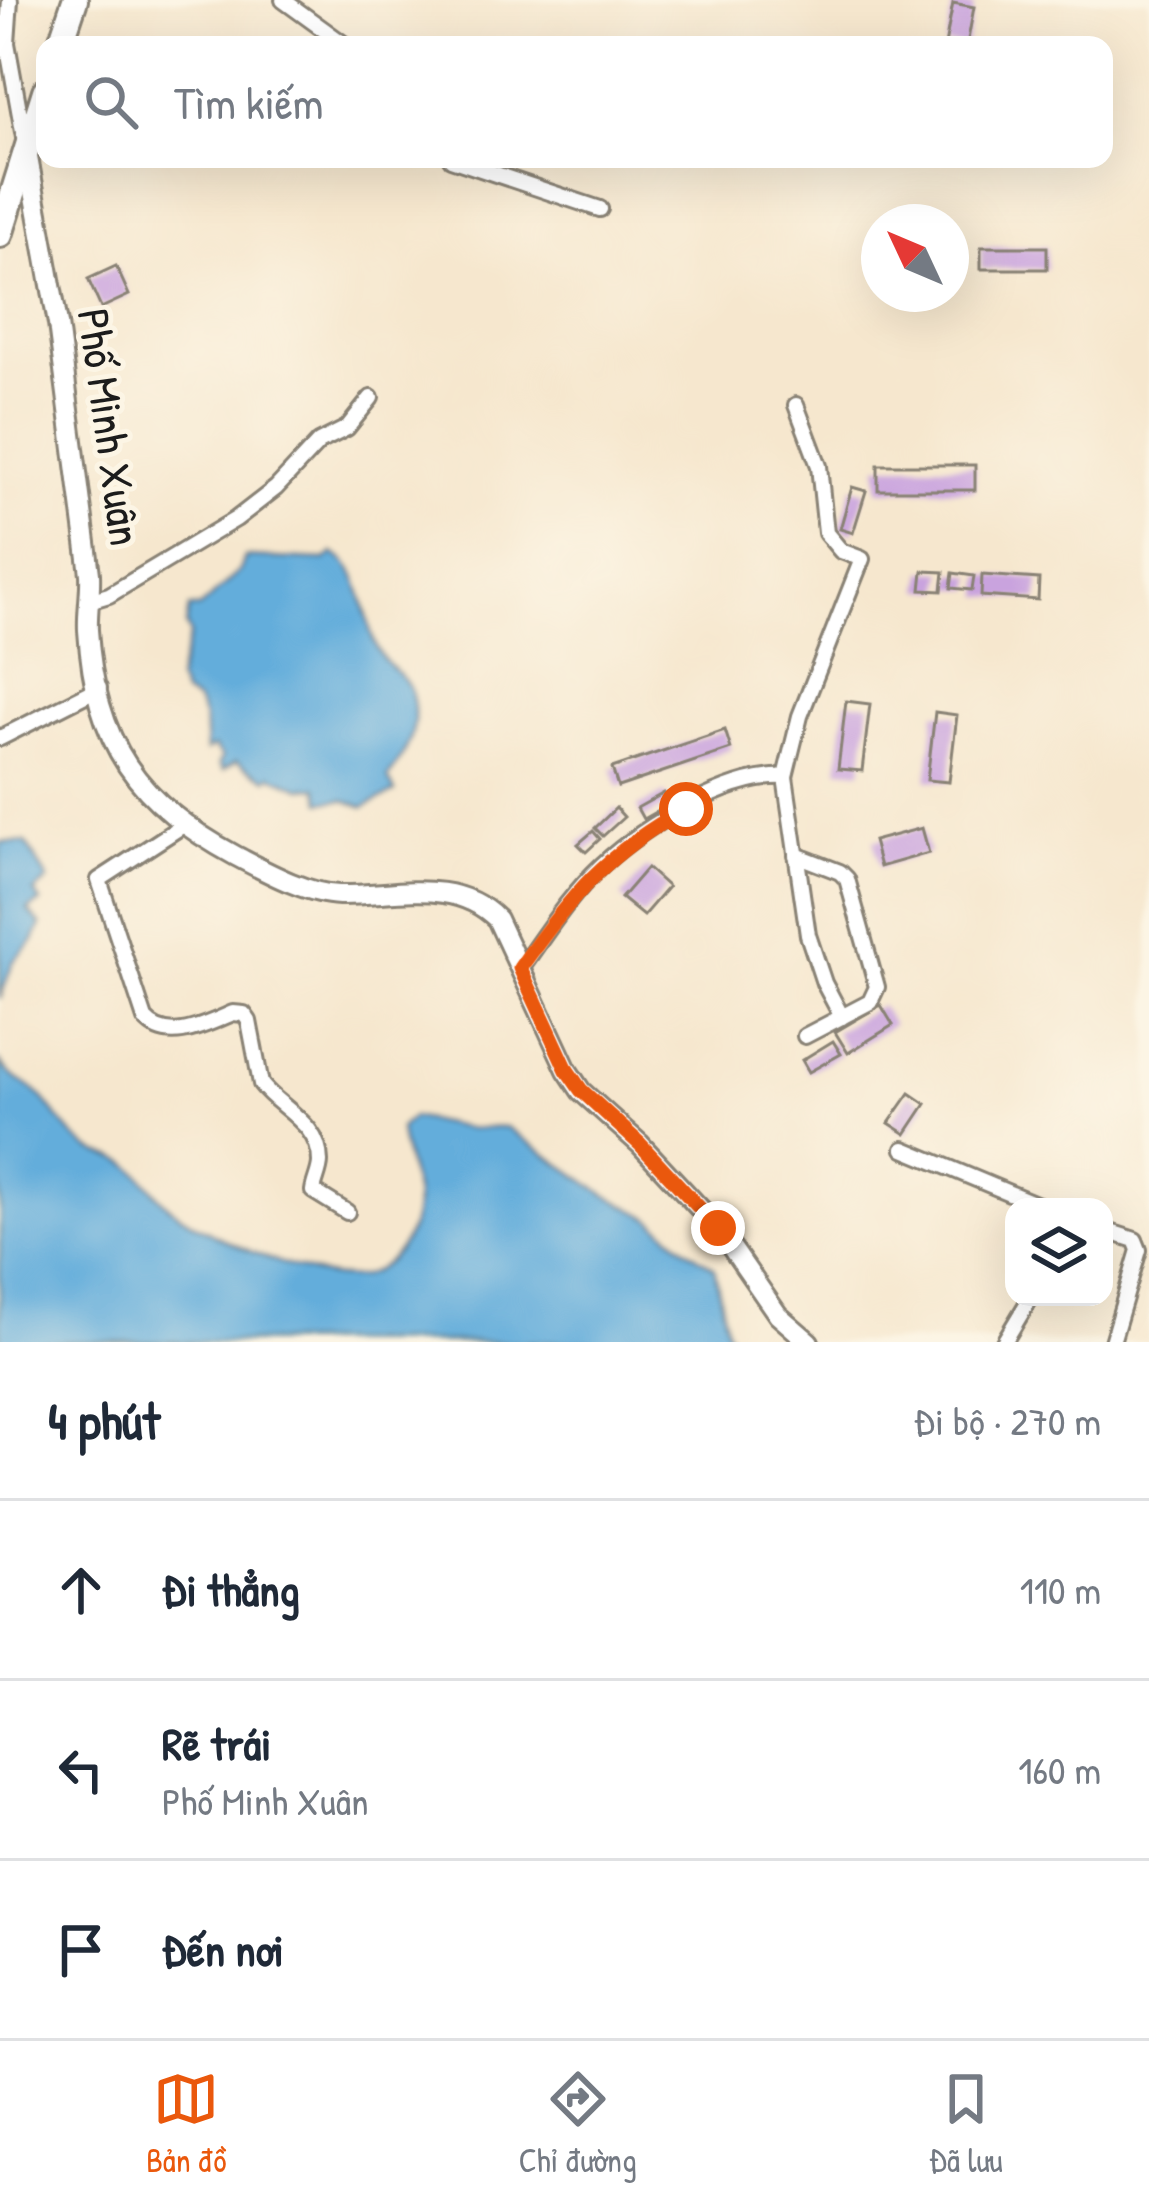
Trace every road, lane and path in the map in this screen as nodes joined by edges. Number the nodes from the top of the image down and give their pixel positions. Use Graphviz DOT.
graph roads {
  1 [pos="10,0"];
  2 [pos="76,0"];
  3 [pos="283,0"];
  4 [pos="64,36"];
  5 [pos="333,36"];
  6 [pos="36,118"];
  7 [pos="26,148"];
  8 [pos="478,168"];
  9 [pos="600,209"];
  10 [pos="0,235"];
  11 [pos="371,398"];
  12 [pos="796,405"];
  13 [pos="89,601"];
  14 [pos="99,688"];
  15 [pos="0,738"];
  16 [pos="785,777"];
  17 [pos="185,824"];
  18 [pos="796,855"];
  19 [pos="520,968"];
  20 [pos="842,1017"];
  21 [pos="805,1036"];
  22 [pos="904,1149"];
  23 [pos="1021,1198"];
  24 [pos="347,1212"];
  25 [pos="1113,1233"];
  26 [pos="1026,1306"];
  27 [pos="809,1342"];
  28 [pos="1004,1342"];
  29 [pos="1112,1342"];
  1 -- 7 [label="street"];
  2 -- 4 [label="highway"];
  3 -- 5 [label="street"];
  6 -- 7 [label="highway"];
  7 -- 10 [label="highway"];
  7 -- 13 [label="street, Phố Minh Xuân"];
  8 -- 9 [label="street"];
  11 -- 13 [label="street"];
  12 -- 16 [label="street"];
  13 -- 14 [label="street, Phố Minh Xuân"];
  14 -- 15 [label="street"];
  14 -- 17 [label="street, Phố Minh Xuân"];
  16 -- 18 [label="street"];
  16 -- 19 [label="street"];
  17 -- 19 [label="street, Phố Minh Xuân"];
  17 -- 24 [label="street"];
  18 -- 20 [label="street"];
  18 -- 20 [label="street"];
  19 -- 27 [label="street, Phố Minh Xuân"];
  20 -- 21 [label="street"];
  22 -- 23 [label="street"];
  25 -- 29 [label="street"];
  26 -- 28 [label="street"];
}
